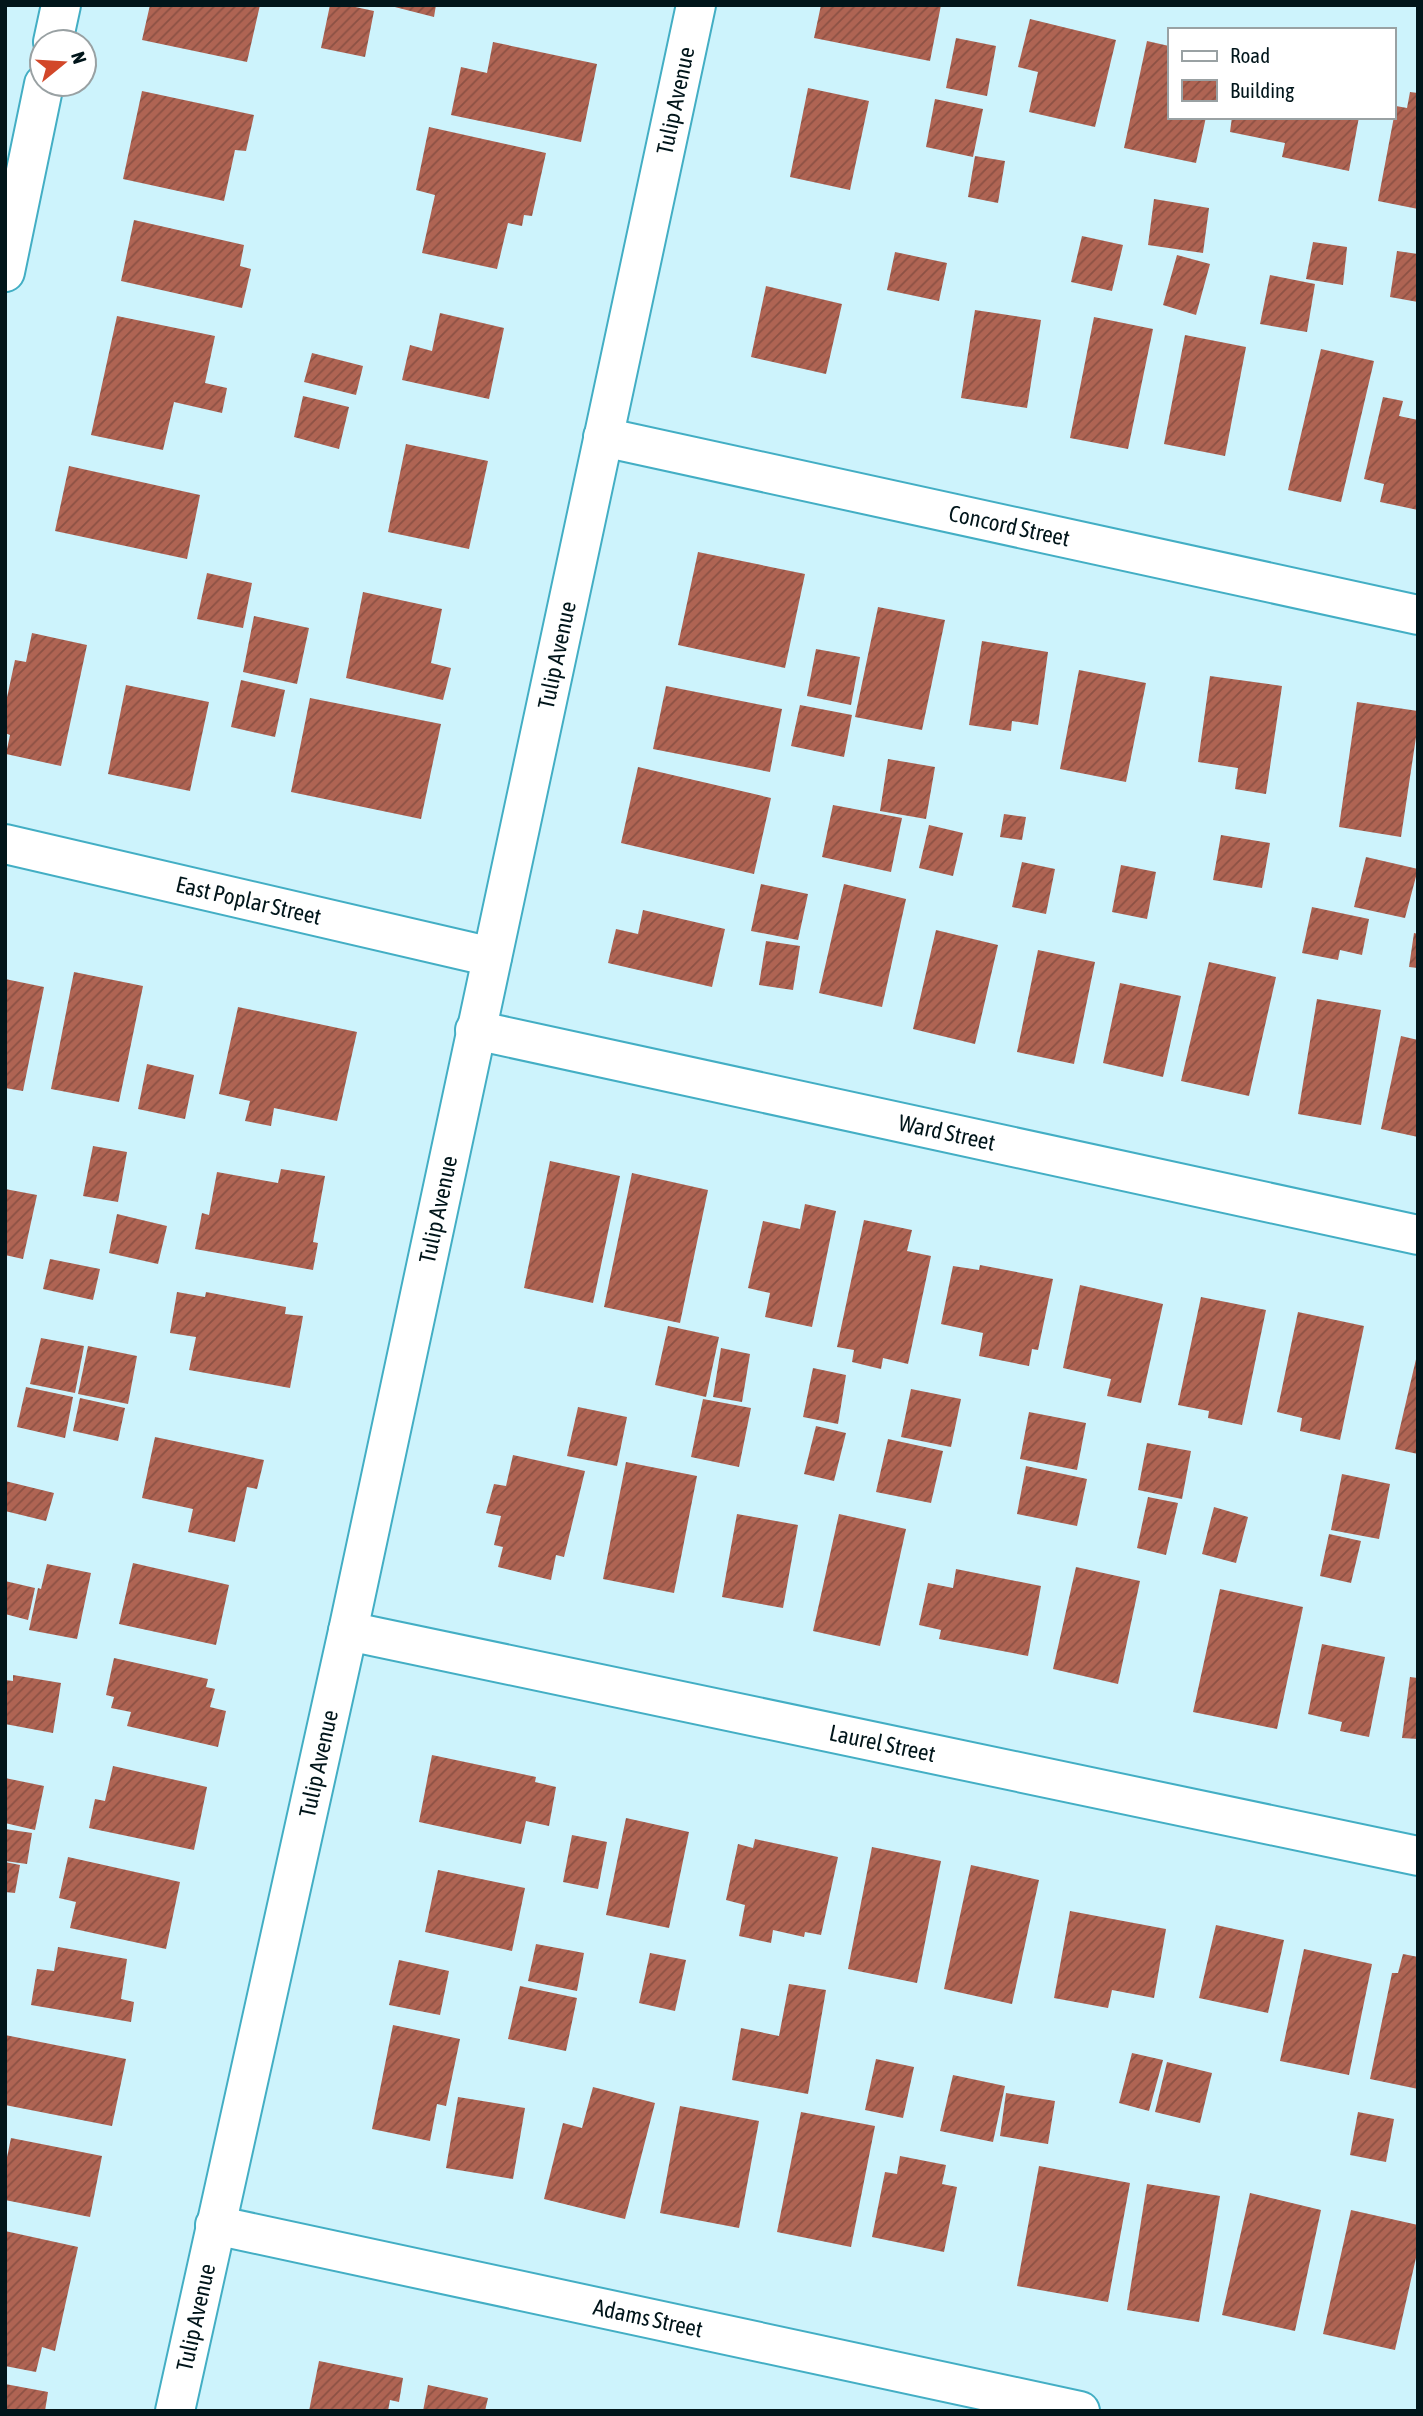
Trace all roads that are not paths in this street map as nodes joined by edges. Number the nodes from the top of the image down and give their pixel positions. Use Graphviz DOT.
graph roads {
  1 [pos="61,5"];
  2 [pos="696,5"];
  3 [pos="56,28"];
  4 [pos="41,98"];
  5 [pos="5,272"];
  6 [pos="603,437"];
  7 [pos="1418,615"];
  8 [pos="5,844"];
  9 [pos="492,957"];
  10 [pos="475,1030"];
  11 [pos="1418,1235"];
  12 [pos="348,1630"];
  13 [pos="1418,1856"];
  14 [pos="215,2225"];
  15 [pos="175,2411"];
  16 [pos="1080,2411"];
  1 -- 3 [label="street"];
  2 -- 6 [label="street, Tulip Avenue"];
  4 -- 5 [label="street"];
  6 -- 7 [label="street, Concord Street"];
  6 -- 9 [label="street, Tulip Avenue"];
  8 -- 9 [label="street, East Poplar Street"];
  9 -- 10 [label="street, Tulip Avenue"];
  10 -- 11 [label="street, Ward Street"];
  10 -- 12 [label="street, Tulip Avenue"];
  12 -- 13 [label="street, Laurel Street"];
  12 -- 14 [label="street, Tulip Avenue"];
  14 -- 15 [label="street, Tulip Avenue"];
  14 -- 16 [label="street, Adams Street"];
}
